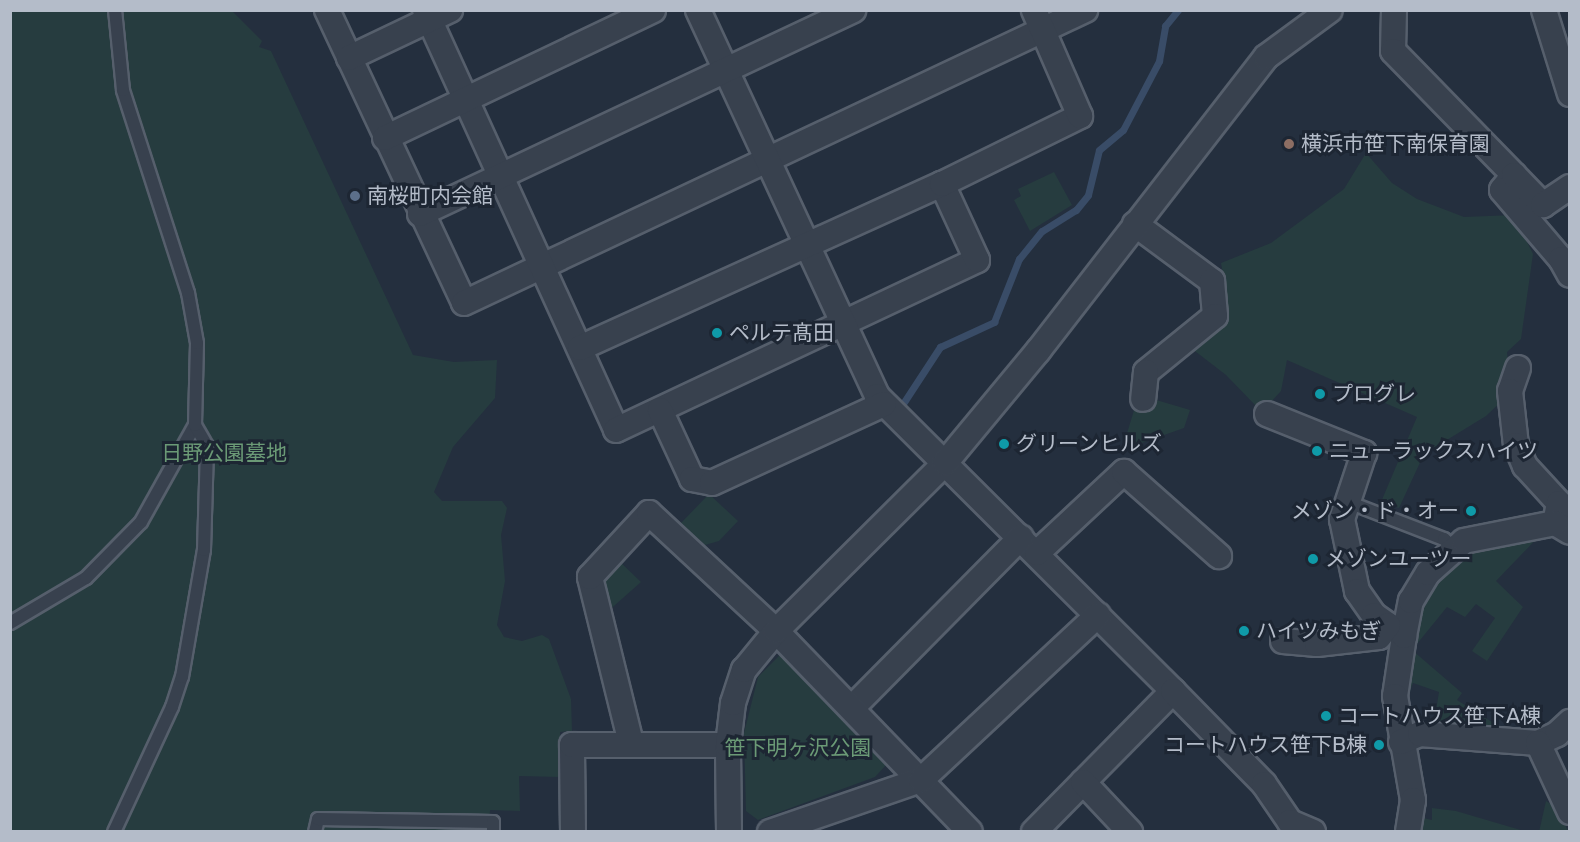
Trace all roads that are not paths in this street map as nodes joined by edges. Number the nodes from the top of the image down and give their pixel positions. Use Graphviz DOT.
graph roads {
  1 [pos="116,10"];
  2 [pos="327,10"];
  3 [pos="653,10"];
  4 [pos="698,10"];
  5 [pos="853,10"];
  6 [pos="1085,10"];
  7 [pos="1330,10"];
  8 [pos="1394,10"];
  9 [pos="1544,10"];
  10 [pos="435,14"];
  11 [pos="1039,20"];
  12 [pos="349,58"];
  13 [pos="727,72"];
  14 [pos="1569,94"];
  15 [pos="465,101"];
  16 [pos="385,138"];
  17 [pos="771,161"];
  18 [pos="1514,175"];
  19 [pos="500,178"];
  20 [pos="942,184"];
  21 [pos="1569,187"];
  22 [pos="420,214"];
  23 [pos="1135,224"];
  24 [pos="809,244"];
  25 [pos="1567,263"];
  26 [pos="541,265"];
  27 [pos="845,324"];
  28 [pos="580,348"];
  29 [pos="1518,368"];
  30 [pos="1143,399"];
  31 [pos="884,404"];
  32 [pos="660,410"];
  33 [pos="1267,414"];
  34 [pos="195,425"];
  35 [pos="945,463"];
  36 [pos="1348,502"];
  37 [pos="1562,527"];
  38 [pos="1029,545"];
  39 [pos="1455,549"];
  40 [pos="1219,556"];
  41 [pos="1098,615"];
  42 [pos="10,623"];
  43 [pos="1396,631"];
  44 [pos="776,632"];
  45 [pos="1283,641"];
  46 [pos="1173,691"];
  47 [pos="852,708"];
  48 [pos="1569,722"];
  49 [pos="1401,742"];
  50 [pos="631,743"];
  51 [pos="1538,743"];
  52 [pos="728,744"];
  53 [pos="921,780"];
  54 [pos="1083,782"];
  55 [pos="1569,812"];
  56 [pos="114,831"];
  57 [pos="315,831"];
  58 [pos="493,831"];
  59 [pos="573,831"];
  60 [pos="729,831"];
  61 [pos="770,831"];
  62 [pos="970,831"];
  63 [pos="1034,831"];
  64 [pos="1130,831"];
  65 [pos="1312,831"];
  66 [pos="1408,831"];
  1 -- 34 [label="lane"];
  2 -- 12 [label="street"];
  3 -- 15 [label="street"];
  4 -- 13 [label="street"];
  5 -- 13 [label="street"];
  6 -- 11 [label="street"];
  7 -- 23 [label="street"];
  8 -- 18 [label="street"];
  9 -- 14 [label="street"];
  10 -- 12 [label="street"];
  10 -- 15 [label="street"];
  11 -- 17 [label="street"];
  11 -- 20 [label="street"];
  12 -- 16 [label="street"];
  13 -- 17 [label="street"];
  13 -- 19 [label="street"];
  15 -- 16 [label="street"];
  15 -- 19 [label="street"];
  16 -- 22 [label="street"];
  17 -- 24 [label="street"];
  17 -- 26 [label="street"];
  18 -- 21 [label="street"];
  18 -- 25 [label="street"];
  19 -- 22 [label="street"];
  19 -- 26 [label="street"];
  20 -- 24 [label="street"];
  20 -- 27 [label="street"];
  22 -- 26 [label="street"];
  23 -- 30 [label="street"];
  23 -- 35 [label="street"];
  24 -- 27 [label="street"];
  24 -- 28 [label="street"];
  26 -- 28 [label="street"];
  27 -- 31 [label="street"];
  27 -- 32 [label="street"];
  28 -- 32 [label="street"];
  29 -- 37 [label="street"];
  31 -- 32 [label="street"];
  31 -- 35 [label="street"];
  33 -- 36 [label="street"];
  34 -- 42 [label="lane"];
  34 -- 56 [label="lane"];
  35 -- 38 [label="street"];
  35 -- 44 [label="street"];
  36 -- 39 [label="lane"];
  36 -- 43 [label="street"];
  37 -- 39 [label="street"];
  38 -- 40 [label="street"];
  38 -- 41 [label="street"];
  38 -- 47 [label="street"];
  39 -- 43 [label="street"];
  41 -- 46 [label="street"];
  41 -- 53 [label="street"];
  43 -- 45 [label="street"];
  43 -- 49 [label="street"];
  44 -- 47 [label="street"];
  44 -- 50 [label="street"];
  44 -- 52 [label="street"];
  46 -- 54 [label="street"];
  46 -- 65 [label="street"];
  47 -- 53 [label="street"];
  48 -- 51 [label="street"];
  49 -- 51 [label="street"];
  49 -- 66 [label="street"];
  50 -- 52 [label="street"];
  50 -- 59 [label="street"];
  51 -- 55 [label="street"];
  52 -- 60 [label="street"];
  53 -- 61 [label="street"];
  53 -- 62 [label="street"];
  54 -- 63 [label="street"];
  54 -- 64 [label="street"];
  57 -- 58 [label="lane"];
}
